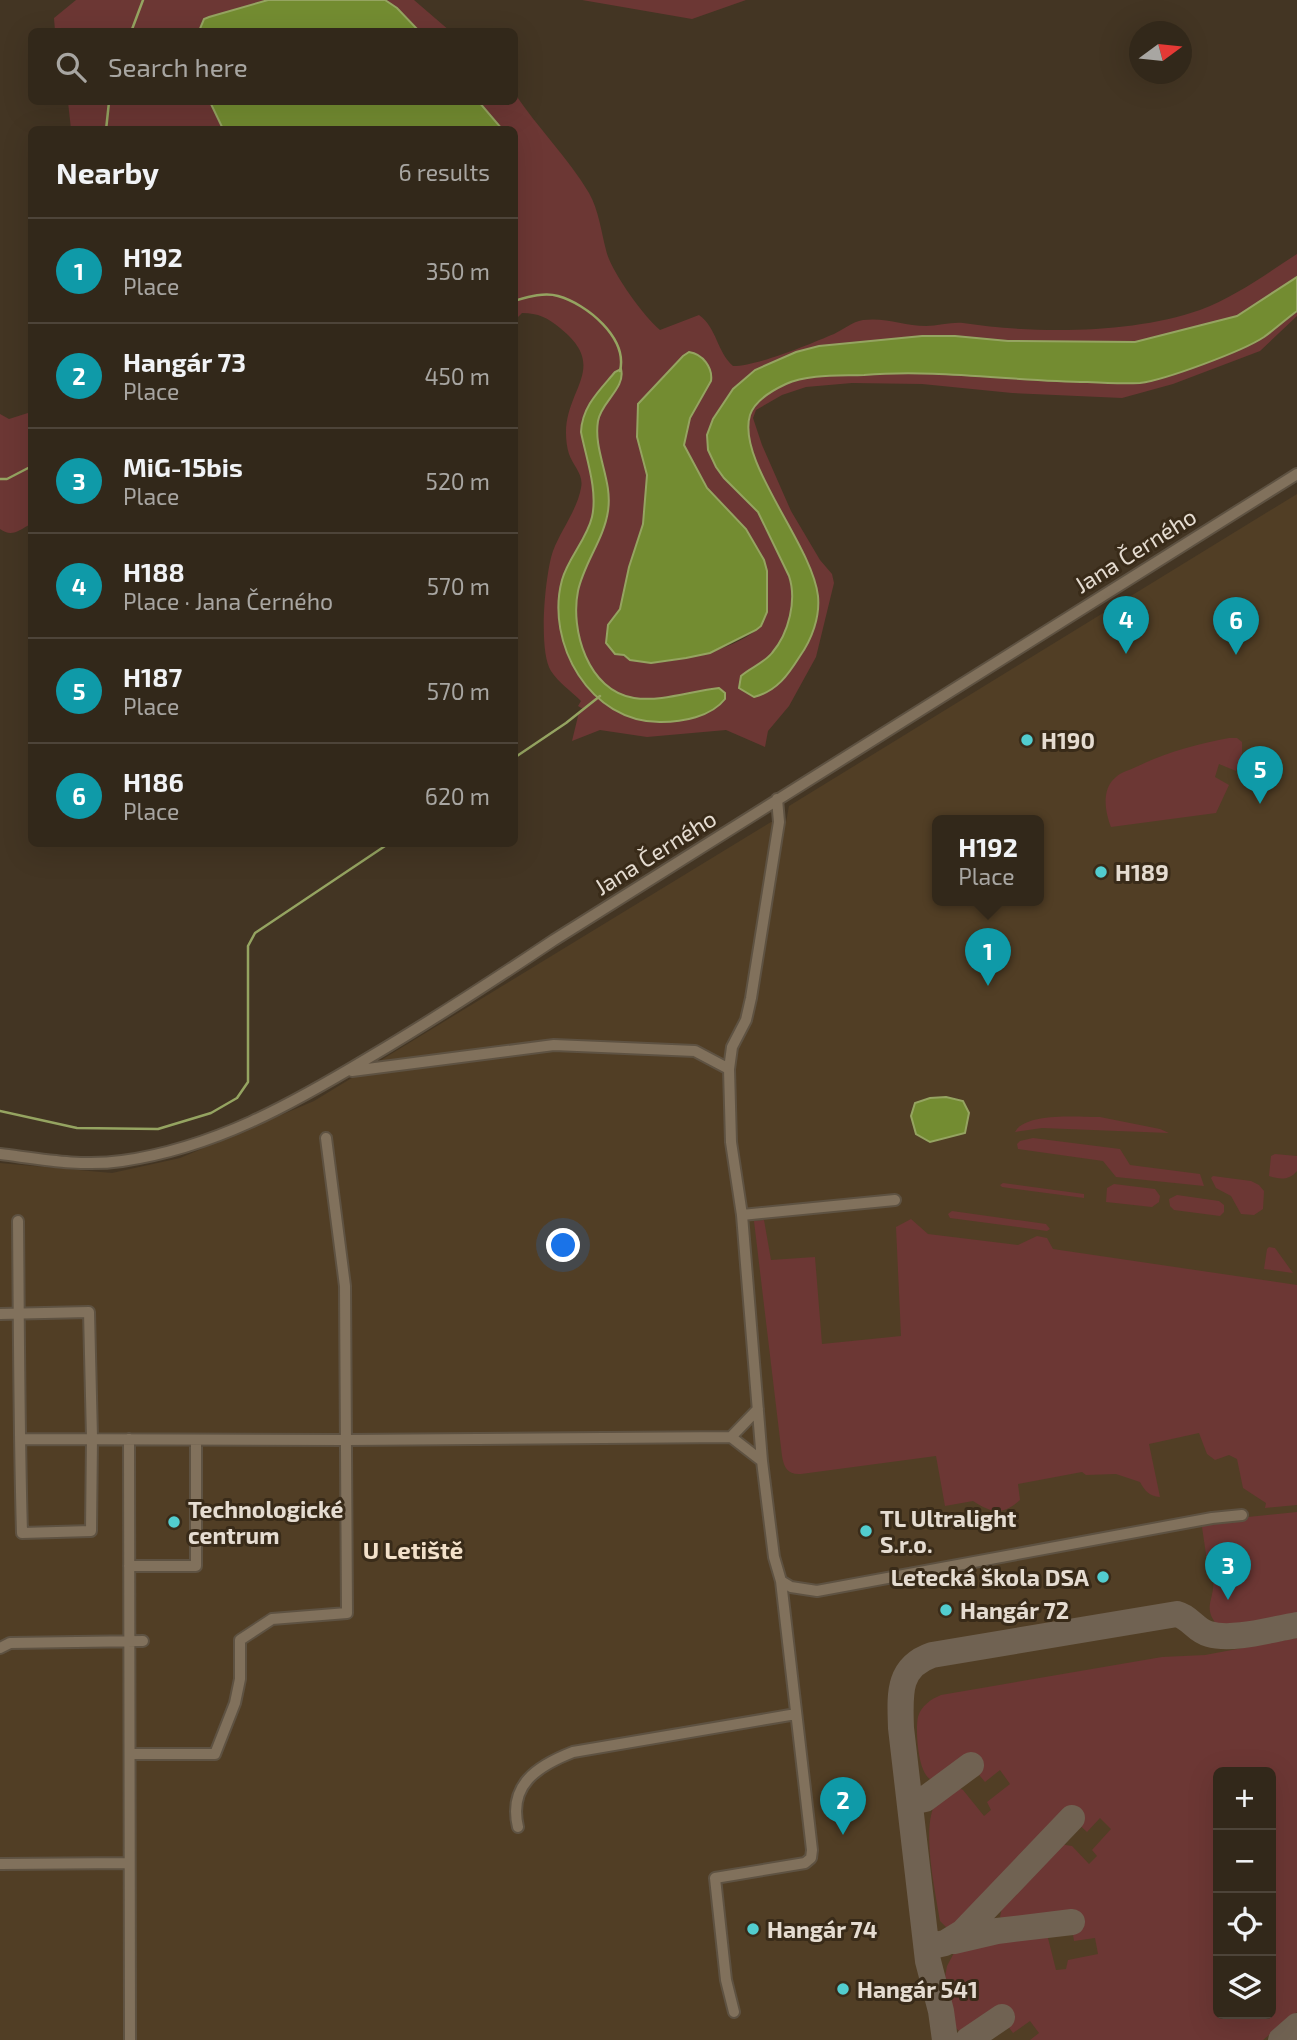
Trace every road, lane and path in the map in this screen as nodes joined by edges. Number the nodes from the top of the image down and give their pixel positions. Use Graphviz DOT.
graph roads {
  1 [pos="1297,474"];
  2 [pos="777,799"];
  3 [pos="729,1069"];
  4 [pos="346,1072"];
  5 [pos="326,1138"];
  6 [pos="0,1154"];
  7 [pos="895,1200"];
  8 [pos="742,1215"];
  9 [pos="18,1221"];
  10 [pos="0,1314"];
  11 [pos="19,1314"];
  12 [pos="758,1409"];
  13 [pos="731,1437"];
  14 [pos="92,1438"];
  15 [pos="19,1439"];
  16 [pos="129,1439"];
  17 [pos="197,1440"];
  18 [pos="347,1440"];
  19 [pos="762,1461"];
  20 [pos="1242,1515"];
  21 [pos="129,1566"];
  22 [pos="781,1581"];
  23 [pos="129,1640"];
  24 [pos="143,1641"];
  25 [pos="0,1648"];
  26 [pos="796,1714"];
  27 [pos="131,1754"];
  28 [pos="518,1827"];
  29 [pos="129,1863"];
  30 [pos="0,1864"];
  31 [pos="734,2012"];
  32 [pos="130,2040"];
  1 -- 2 [label="street, Jana Černého"];
  2 -- 3 [label="street"];
  2 -- 4 [label="street, Jana Černého"];
  3 -- 4 [label="street"];
  3 -- 8 [label="street"];
  4 -- 6 [label="street, Jana Černého"];
  5 -- 18 [label="street"];
  7 -- 8 [label="street"];
  8 -- 12 [label="street"];
  9 -- 11 [label="street"];
  10 -- 11 [label="street"];
  11 -- 14 [label="street"];
  11 -- 15 [label="street"];
  12 -- 13 [label="street"];
  12 -- 19 [label="street"];
  13 -- 18 [label="street"];
  13 -- 19 [label="street"];
  14 -- 15 [label="street"];
  14 -- 15 [label="street"];
  14 -- 16 [label="street"];
  16 -- 17 [label="street"];
  16 -- 21 [label="street"];
  17 -- 18 [label="street"];
  17 -- 21 [label="street"];
  18 -- 27 [label="street"];
  19 -- 22 [label="street"];
  20 -- 22 [label="street"];
  21 -- 23 [label="street"];
  22 -- 26 [label="street"];
  23 -- 24 [label="street"];
  23 -- 25 [label="street"];
  23 -- 27 [label="street"];
  26 -- 28 [label="street"];
  26 -- 31 [label="street"];
  27 -- 29 [label="street"];
  29 -- 30 [label="street"];
  29 -- 32 [label="street"];
}
